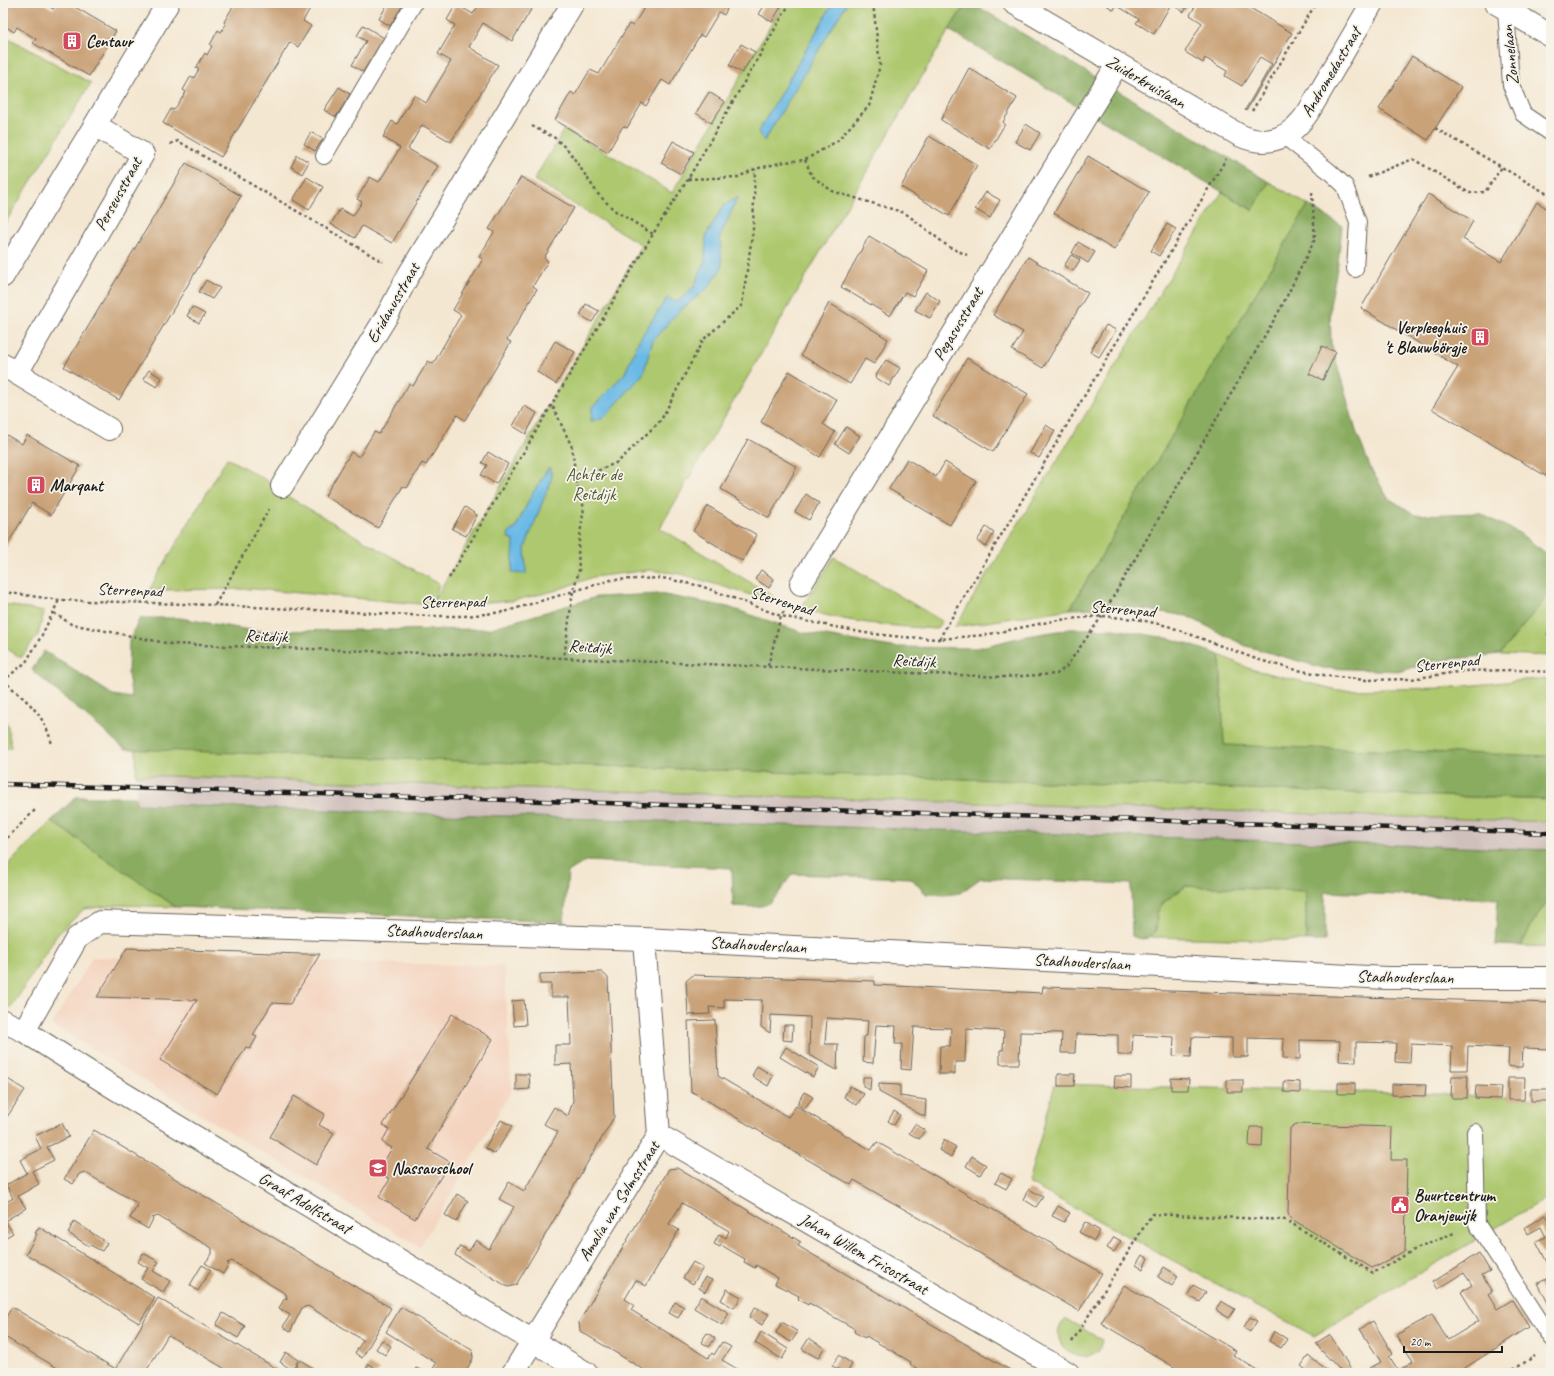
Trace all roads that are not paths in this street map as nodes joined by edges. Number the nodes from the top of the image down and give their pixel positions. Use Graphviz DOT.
graph roads {
  1 [pos="168,3"];
  2 [pos="414,3"];
  3 [pos="573,3"];
  4 [pos="1014,3"];
  5 [pos="1372,3"];
  6 [pos="1501,6"];
  7 [pos="1551,36"];
  8 [pos="1117,65"];
  9 [pos="95,125"];
  10 [pos="1551,133"];
  11 [pos="1284,136"];
  12 [pos="324,156"];
  13 [pos="1355,269"];
  14 [pos="3,276"];
  15 [pos="10,369"];
  16 [pos="109,429"];
  17 [pos="282,486"];
  18 [pos="801,584"];
  19 [pos="644,939"];
  20 [pos="1551,978"];
  21 [pos="3,1021"];
  22 [pos="24,1031"];
  23 [pos="1475,1132"];
  24 [pos="659,1134"];
  25 [pos="1551,1338"];
  26 [pos="532,1340"];
  27 [pos="1063,1370"];
  28 [pos="514,1373"];
  29 [pos="586,1373"];
  1 -- 9 [label="street"];
  2 -- 12 [label="lane"];
  3 -- 17 [label="street, Eridanusstraat"];
  4 -- 8 [label="street, Zuiderkruislaan"];
  5 -- 11 [label="street, Andromedastraat"];
  6 -- 7 [label="street, Zonnelaan"];
  6 -- 10 [label="lane, Zonnelaan"];
  8 -- 11 [label="street, Zuiderkruislaan"];
  8 -- 18 [label="street, Pegasusstraat"];
  9 -- 14 [label="street"];
  9 -- 15 [label="street, Perseusstraat"];
  11 -- 13 [label="lane"];
  15 -- 16 [label="street, Perseusstraat"];
  19 -- 20 [label="street, Stadhouderslaan"];
  19 -- 22 [label="street, Stadhouderslaan"];
  19 -- 24 [label="street, Amalia van Solmsstraat"];
  21 -- 22 [label="street, Graaf Adolfstraat"];
  22 -- 26 [label="street, Graaf Adolfstraat"];
  23 -- 25 [label="lane"];
  24 -- 26 [label="street, Amalia van Solmsstraat"];
  24 -- 27 [label="street, Johan Willem Frisostraat"];
  26 -- 28 [label="street, Amalia van Solmsstraat"];
  26 -- 29 [label="street, Graaf Adolfstraat"];
}
